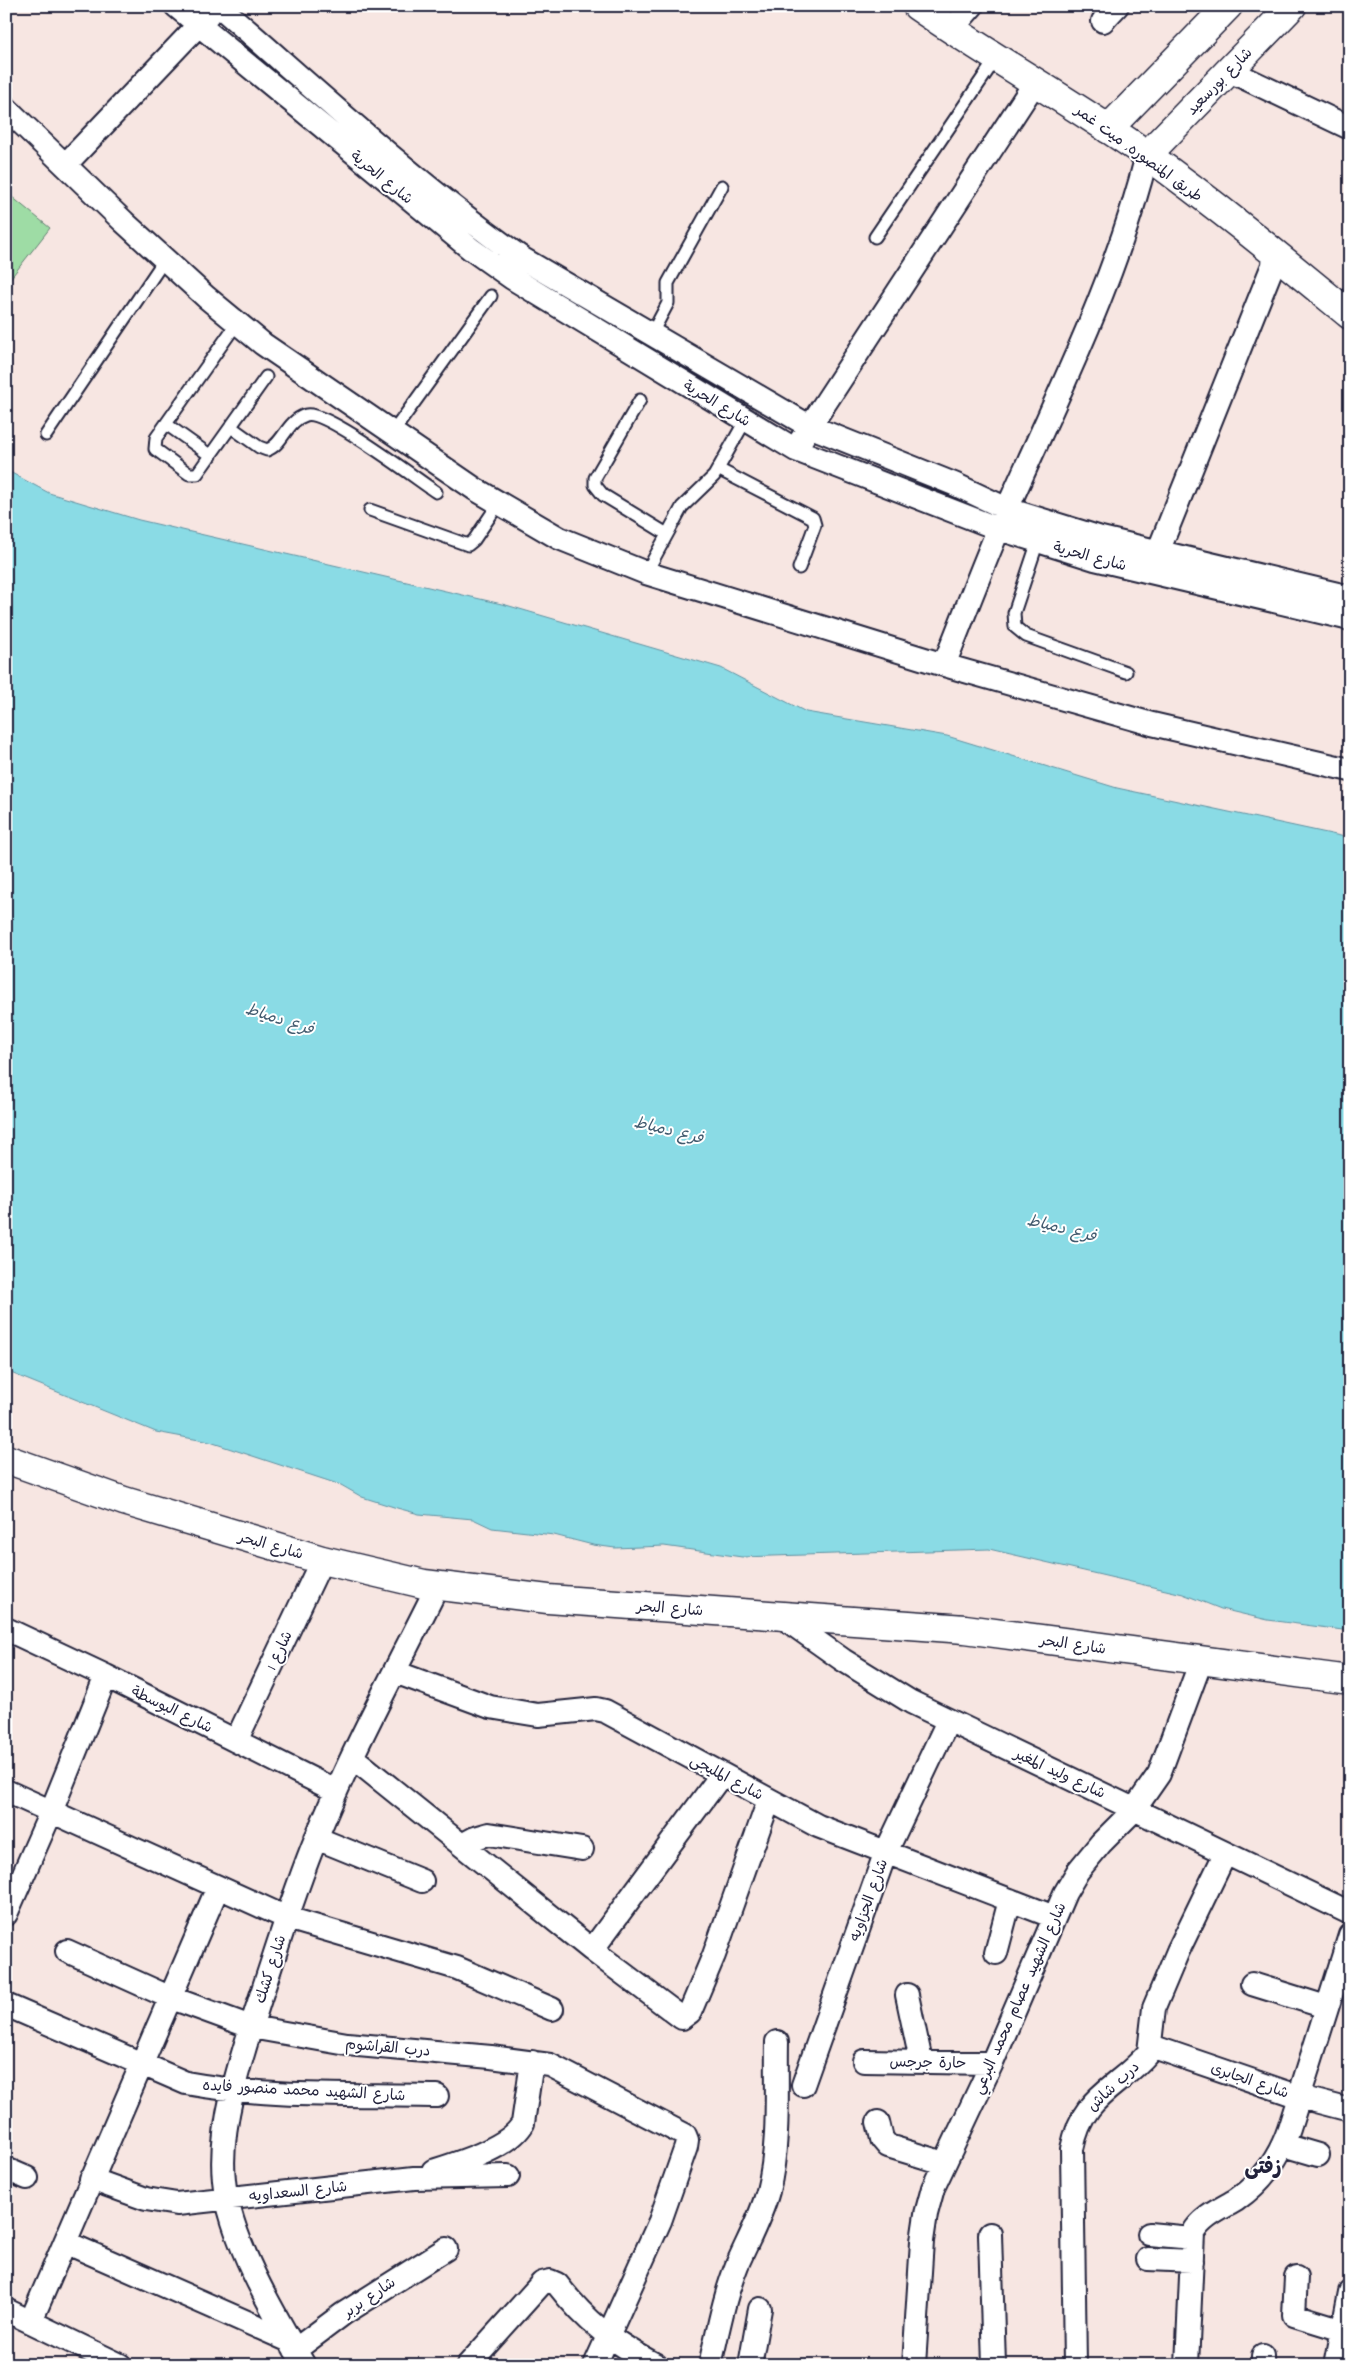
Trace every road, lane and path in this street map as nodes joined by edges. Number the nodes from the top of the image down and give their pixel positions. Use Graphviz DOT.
graph roads {
  1 [pos="176,6"];
  2 [pos="217,6"];
  3 [pos="917,6"];
  4 [pos="972,6"];
  5 [pos="1281,8"];
  6 [pos="1222,13"];
  7 [pos="200,26"];
  8 [pos="951,30"];
  9 [pos="997,57"];
  10 [pos="1238,62"];
  11 [pos="1036,81"];
  12 [pos="6,108"];
  13 [pos="1350,128"];
  14 [pos="1108,129"];
  15 [pos="1147,155"];
  16 [pos="65,165"];
  17 [pos="722,186"];
  18 [pos="875,237"];
  19 [pos="1277,255"];
  20 [pos="165,259"];
  21 [pos="517,268"];
  22 [pos="490,296"];
  23 [pos="1350,315"];
  24 [pos="237,323"];
  25 [pos="655,337"];
  26 [pos="647,361"];
  27 [pos="266,377"];
  28 [pos="640,400"];
  29 [pos="745,421"];
  30 [pos="166,424"];
  31 [pos="809,426"];
  32 [pos="231,428"];
  33 [pos="393,432"];
  34 [pos="46,435"];
  35 [pos="796,450"];
  36 [pos="211,456"];
  37 [pos="718,469"];
  38 [pos="954,484"];
  39 [pos="436,492"];
  40 [pos="499,503"];
  41 [pos="945,508"];
  42 [pos="370,510"];
  43 [pos="1003,519"];
  44 [pos="667,534"];
  45 [pos="1038,541"];
  46 [pos="1098,548"];
  47 [pos="1158,552"];
  48 [pos="799,568"];
  49 [pos="646,573"];
  50 [pos="1350,597"];
  51 [pos="1350,620"];
  52 [pos="944,665"];
  53 [pos="1126,672"];
  54 [pos="1350,770"];
  55 [pos="6,1459"];
  56 [pos="322,1560"];
  57 [pos="438,1585"];
  58 [pos="781,1616"];
  59 [pos="6,1629"];
  60 [pos="1201,1661"];
  61 [pos="395,1672"];
  62 [pos="106,1676"];
  63 [pos="1350,1680"];
  64 [pos="948,1721"];
  65 [pos="236,1741"];
  66 [pos="352,1757"];
  67 [pos="722,1774"];
  68 [pos="6,1791"];
  69 [pos="336,1791"];
  70 [pos="769,1800"];
  71 [pos="1134,1810"];
  72 [pos="51,1812"];
  73 [pos="316,1838"];
  74 [pos="462,1845"];
  75 [pos="582,1849"];
  76 [pos="885,1854"];
  77 [pos="1225,1854"];
  78 [pos="422,1880"];
  79 [pos="218,1887"];
  80 [pos="1010,1900"];
  81 [pos="1350,1912"];
  82 [pos="6,1914"];
  83 [pos="1054,1917"];
  84 [pos="287,1918"];
  85 [pos="1350,1936"];
  86 [pos="592,1950"];
  87 [pos="68,1951"];
  88 [pos="996,1953"];
  89 [pos="1252,1984"];
  90 [pos="907,1995"];
  91 [pos="169,1997"];
  92 [pos="6,2005"];
  93 [pos="1326,2007"];
  94 [pos="552,2009"];
  95 [pos="251,2027"];
  96 [pos="777,2042"];
  97 [pos="1151,2046"];
  98 [pos="921,2060"];
  99 [pos="864,2061"];
  100 [pos="532,2062"];
  101 [pos="992,2063"];
  102 [pos="140,2064"];
  103 [pos="803,2085"];
  104 [pos="235,2090"];
  105 [pos="437,2096"];
  106 [pos="1300,2097"];
  107 [pos="1350,2110"];
  108 [pos="878,2122"];
  109 [pos="1284,2145"];
  110 [pos="1318,2155"];
  111 [pos="944,2163"];
  112 [pos="6,2169"];
  113 [pos="508,2176"];
  114 [pos="27,2178"];
  115 [pos="414,2178"];
  116 [pos="91,2179"];
  117 [pos="226,2199"];
  118 [pos="990,2234"];
  119 [pos="1149,2234"];
  120 [pos="1192,2238"];
  121 [pos="65,2242"];
  122 [pos="446,2249"];
  123 [pos="1148,2259"];
  124 [pos="1192,2261"];
  125 [pos="1296,2277"];
  126 [pos="1350,2292"];
  127 [pos="760,2309"];
  128 [pos="6,2310"];
  129 [pos="31,2321"];
  130 [pos="1343,2330"];
  131 [pos="608,2336"];
  132 [pos="296,2352"];
  133 [pos="120,2365"];
  134 [pos="468,2365"];
  135 [pos="595,2365"];
  136 [pos="656,2365"];
  137 [pos="710,2365"];
  138 [pos="750,2365"];
  139 [pos="914,2365"];
  140 [pos="994,2365"];
  141 [pos="1075,2365"];
  142 [pos="1187,2365"];
  143 [pos="1336,2365"];
  1 -- 7 [label="street, شارع الحرية"];
  2 -- 7 [label="street"];
  2 -- 21 [label="street, شارع الحرية"];
  3 -- 8 [label="street, طريق المنصوره, ميت غمر"];
  4 -- 8 [label="street"];
  5 -- 10 [label="street, شارع بورسعيد"];
  6 -- 10 [label="street"];
  6 -- 14 [label="street"];
  7 -- 16 [label="street"];
  7 -- 21 [label="street, شارع الحرية"];
  8 -- 9 [label="street, طريق المنصوره, ميت غمر"];
  9 -- 11 [label="street, طريق المنصوره, ميت غمر"];
  9 -- 18 [label="lane"];
  10 -- 13 [label="street"];
  10 -- 15 [label="street, شارع بورسعيد"];
  11 -- 14 [label="street, طريق المنصوره, ميت غمر"];
  11 -- 31 [label="street"];
  12 -- 16 [label="street"];
  14 -- 15 [label="street, طريق المنصوره, ميت غمر"];
  15 -- 19 [label="street, طريق المنصوره, ميت غمر"];
  15 -- 43 [label="street"];
  16 -- 20 [label="street"];
  17 -- 25 [label="lane"];
  19 -- 23 [label="street, طريق المنصوره, ميت غمر"];
  19 -- 47 [label="street"];
  20 -- 24 [label="street"];
  20 -- 34 [label="lane"];
  21 -- 25 [label="street, شارع الحرية"];
  21 -- 26 [label="street, شارع الحرية"];
  22 -- 33 [label="lane"];
  24 -- 30 [label="lane"];
  24 -- 33 [label="street"];
  25 -- 26 [label="street"];
  25 -- 31 [label="street, شارع الحرية"];
  26 -- 29 [label="street, شارع الحرية"];
  27 -- 32 [label="lane"];
  28 -- 44 [label="lane"];
  29 -- 35 [label="street, شارع الحرية"];
  29 -- 37 [label="lane"];
  30 -- 36 [label="lane"];
  30 -- 36 [label="lane"];
  31 -- 35 [label="street"];
  31 -- 38 [label="street, شارع الحرية"];
  32 -- 36 [label="lane"];
  32 -- 39 [label="lane"];
  33 -- 40 [label="street"];
  35 -- 41 [label="street, شارع الحرية"];
  37 -- 44 [label="lane"];
  37 -- 48 [label="lane"];
  38 -- 41 [label="street"];
  38 -- 43 [label="street, شارع الحرية"];
  40 -- 42 [label="lane"];
  40 -- 49 [label="street"];
  41 -- 43 [label="street, شارع الحرية"];
  43 -- 45 [label="street, شارع الحرية"];
  43 -- 46 [label="street, شارع الحرية"];
  43 -- 52 [label="street"];
  44 -- 49 [label="lane"];
  45 -- 46 [label="street, شارع الحرية"];
  45 -- 53 [label="lane"];
  46 -- 47 [label="street, شارع الحرية"];
  46 -- 51 [label="street, شارع الحرية"];
  47 -- 50 [label="street, شارع الحرية"];
  49 -- 52 [label="street"];
  52 -- 54 [label="street"];
  55 -- 56 [label="street, شارع البحر"];
  56 -- 57 [label="street, شارع البحر"];
  56 -- 65 [label="street, شارع 1"];
  57 -- 58 [label="street, شارع البحر"];
  57 -- 61 [label="street, شارع كشك"];
  58 -- 60 [label="street, شارع البحر"];
  58 -- 64 [label="street, شارع وليد المغير"];
  59 -- 62 [label="street, شارع البوسطة"];
  60 -- 63 [label="street, شارع البحر"];
  60 -- 71 [label="street, شارع الشهيد عصام محمد البرعي"];
  61 -- 66 [label="street, شارع كشك"];
  61 -- 67 [label="street, شارع المليجى"];
  62 -- 65 [label="street, شارع البوسطة"];
  62 -- 72 [label="street"];
  64 -- 71 [label="street, شارع وليد المغير"];
  64 -- 76 [label="street, شارع الجزاويه"];
  65 -- 69 [label="street, شارع البوسطة"];
  66 -- 69 [label="street, شارع كشك"];
  66 -- 74 [label="street"];
  67 -- 70 [label="street, شارع المليجى"];
  67 -- 86 [label="street"];
  68 -- 72 [label="street"];
  69 -- 73 [label="street, شارع كشك"];
  70 -- 76 [label="street, شارع المليجى"];
  70 -- 86 [label="street"];
  71 -- 77 [label="street, شارع وليد المغير"];
  71 -- 83 [label="street, شارع الشهيد عصام محمد البرعي"];
  72 -- 79 [label="street"];
  72 -- 82 [label="street"];
  73 -- 78 [label="street"];
  73 -- 84 [label="street, شارع كشك"];
  74 -- 75 [label="street"];
  74 -- 86 [label="street"];
  76 -- 80 [label="street, شارع المليجى"];
  76 -- 103 [label="street, شارع الجزاويه"];
  77 -- 81 [label="street, شارع وليد المغير"];
  77 -- 97 [label="street"];
  79 -- 84 [label="street"];
  79 -- 91 [label="street"];
  80 -- 83 [label="street, شارع المليجى"];
  80 -- 88 [label="street"];
  83 -- 101 [label="street, شارع الشهيد عصام محمد البرعي"];
  84 -- 94 [label="street"];
  84 -- 95 [label="street, شارع كشك"];
  85 -- 93 [label="street"];
  87 -- 91 [label="street, درب القراشوم"];
  89 -- 93 [label="street"];
  90 -- 98 [label="street"];
  91 -- 95 [label="street, درب القراشوم"];
  91 -- 102 [label="street"];
  92 -- 102 [label="street, شارع الشهيد محمد منصور فايده"];
  93 -- 106 [label="street"];
  95 -- 100 [label="street, درب القراشوم"];
  95 -- 104 [label="street, شارع كشك"];
  96 -- 137 [label="street"];
  97 -- 106 [label="street, شارع الجابرى"];
  97 -- 141 [label="street, درب شاش"];
  98 -- 99 [label="street, حارة جرجس"];
  98 -- 101 [label="street, حارة جرجس"];
  100 -- 115 [label="street"];
  100 -- 131 [label="street, درب القراشوم"];
  101 -- 111 [label="street, شارع الشهيد عصام محمد البرعي"];
  102 -- 104 [label="street, شارع الشهيد محمد منصور فايده"];
  102 -- 116 [label="street"];
  104 -- 105 [label="street, شارع الشهيد محمد منصور فايده"];
  104 -- 117 [label="street, شارع كشك"];
  106 -- 107 [label="street, شارع الجابرى"];
  106 -- 109 [label="street"];
  108 -- 111 [label="street"];
  109 -- 110 [label="street"];
  109 -- 120 [label="street"];
  111 -- 139 [label="street, شارع الشهيد عصام محمد البرعي"];
  112 -- 114 [label="street"];
  113 -- 115 [label="street, شارع السعداويه"];
  115 -- 117 [label="street, شارع السعداويه"];
  116 -- 117 [label="street, شارع السعداويه"];
  116 -- 121 [label="street"];
  117 -- 132 [label="street, شارع كشك"];
  118 -- 140 [label="street"];
  119 -- 120 [label="street"];
  120 -- 124 [label="street"];
  121 -- 129 [label="street"];
  121 -- 132 [label="street"];
  122 -- 132 [label="street, شارع بربر"];
  123 -- 124 [label="street"];
  124 -- 142 [label="street"];
  125 -- 130 [label="street"];
  126 -- 130 [label="street"];
  127 -- 138 [label="street"];
  128 -- 129 [label="street"];
  129 -- 133 [label="street"];
  130 -- 143 [label="street"];
  131 -- 134 [label="street"];
  131 -- 135 [label="street"];
  131 -- 136 [label="street"];
}
